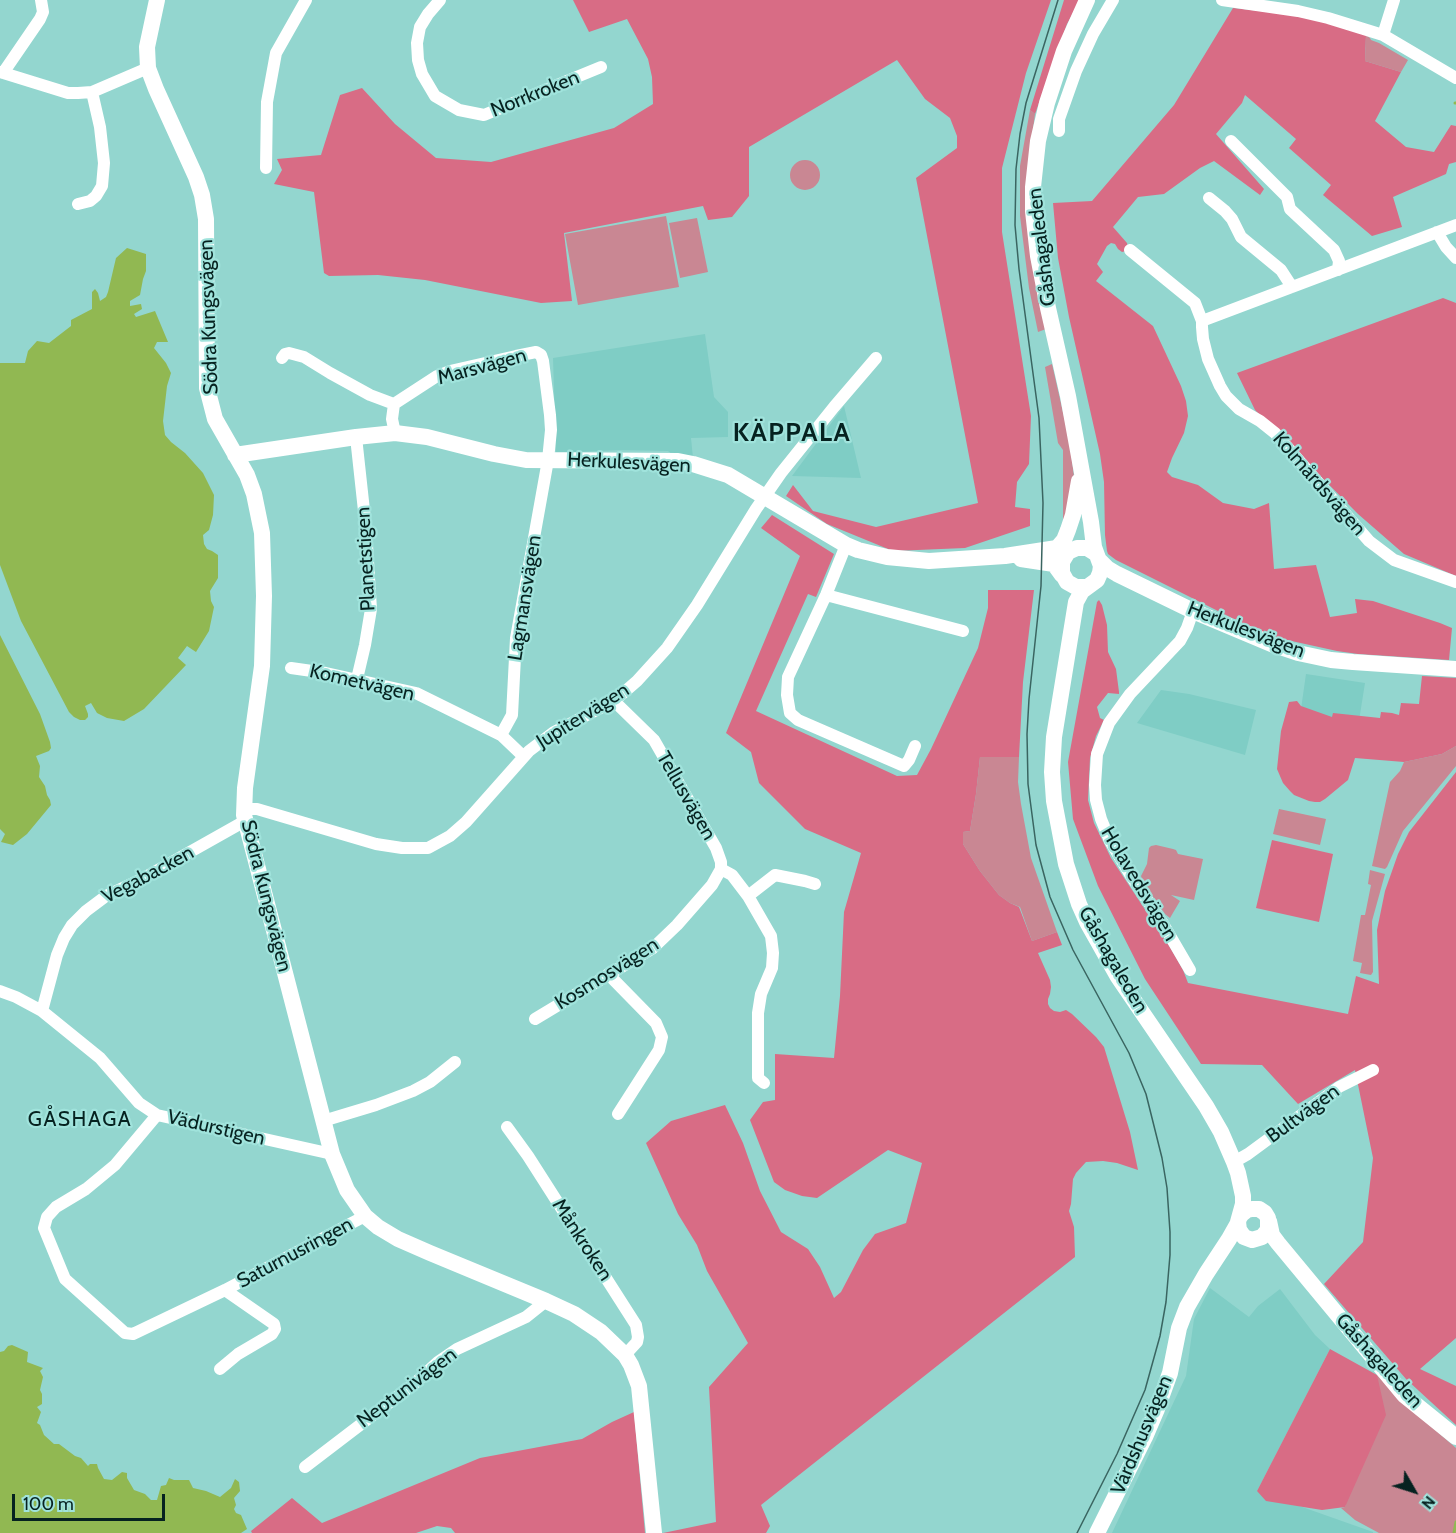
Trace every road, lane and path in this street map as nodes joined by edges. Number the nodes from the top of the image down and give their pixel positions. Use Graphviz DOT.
graph roads {
  1 [pos="41,0"];
  2 [pos="157,0"];
  3 [pos="306,0"];
  4 [pos="440,0"];
  5 [pos="1087,0"];
  6 [pos="1113,0"];
  7 [pos="1222,0"];
  8 [pos="1394,0"];
  9 [pos="1383,35"];
  10 [pos="601,67"];
  11 [pos="148,68"];
  12 [pos="1,72"];
  13 [pos="1456,78"];
  14 [pos="92,92"];
  15 [pos="1059,131"];
  16 [pos="1231,141"];
  17 [pos="266,168"];
  18 [pos="1209,198"];
  19 [pos="78,204"];
  20 [pos="1456,225"];
  21 [pos="1437,231"];
  22 [pos="1130,250"];
  23 [pos="1456,258"];
  24 [pos="1338,270"];
  25 [pos="1292,287"];
  26 [pos="1202,321"];
  27 [pos="282,358"];
  28 [pos="876,358"];
  29 [pos="394,404"];
  30 [pos="395,433"];
  31 [pos="356,437"];
  32 [pos="235,455"];
  33 [pos="1079,456"];
  34 [pos="548,460"];
  35 [pos="765,497"];
  36 [pos="1086,500"];
  37 [pos="846,545"];
  38 [pos="1066,549"];
  39 [pos="1005,556"];
  40 [pos="1098,557"];
  41 [pos="1064,577"];
  42 [pos="1456,582"];
  43 [pos="1091,584"];
  44 [pos="1146,588"];
  45 [pos="826,595"];
  46 [pos="1193,611"];
  47 [pos="963,631"];
  48 [pos="1066,654"];
  49 [pos="291,668"];
  50 [pos="1456,669"];
  51 [pos="357,679"];
  52 [pos="614,701"];
  53 [pos="501,735"];
  54 [pos="915,746"];
  55 [pos="523,756"];
  56 [pos="245,815"];
  57 [pos="721,869"];
  58 [pos="815,884"];
  59 [pos="748,896"];
  60 [pos="1190,970"];
  61 [pos="608,974"];
  62 [pos="0,991"];
  63 [pos="42,1011"];
  64 [pos="535,1019"];
  65 [pos="455,1062"];
  66 [pos="1373,1070"];
  67 [pos="764,1083"];
  68 [pos="618,1114"];
  69 [pos="157,1115"];
  70 [pos="323,1120"];
  71 [pos="507,1127"];
  72 [pos="332,1154"];
  73 [pos="1236,1167"];
  74 [pos="1265,1215"];
  75 [pos="365,1216"];
  76 [pos="1238,1221"];
  77 [pos="1252,1239"];
  78 [pos="1209,1270"];
  79 [pos="225,1290"];
  80 [pos="1318,1293"];
  81 [pos="546,1301"];
  82 [pos="625,1355"];
  83 [pos="220,1369"];
  84 [pos="1456,1437"];
  85 [pos="305,1467"];
  86 [pos="654,1533"];
  87 [pos="1097,1533"];
  1 -- 12 [label="street"];
  2 -- 11 [label="street, Södra Kungsvägen"];
  3 -- 17 [label="street"];
  4 -- 10 [label="street, Norrkroken"];
  5 -- 33 [label="street, Gåshagaleden"];
  6 -- 15 [label="street"];
  7 -- 9 [label="street"];
  8 -- 9 [label="street"];
  9 -- 13 [label="street"];
  11 -- 14 [label="street"];
  11 -- 32 [label="street, Södra Kungsvägen"];
  12 -- 14 [label="street"];
  14 -- 19 [label="street"];
  16 -- 24 [label="street"];
  18 -- 25 [label="street"];
  20 -- 21 [label="street"];
  21 -- 23 [label="street"];
  21 -- 24 [label="street"];
  22 -- 26 [label="street, Kolmårdsvägen"];
  24 -- 25 [label="street"];
  25 -- 26 [label="street"];
  26 -- 42 [label="street, Kolmårdsvägen"];
  27 -- 29 [label="street"];
  28 -- 35 [label="street, Jupitervägen"];
  29 -- 30 [label="street"];
  29 -- 34 [label="street, Marsvägen"];
  30 -- 31 [label="street, Herkulesvägen"];
  30 -- 34 [label="street, Herkulesvägen"];
  31 -- 32 [label="street, Herkulesvägen"];
  31 -- 51 [label="street, Planetstigen"];
  32 -- 56 [label="street, Södra Kungsvägen"];
  33 -- 36 [label="street, Gåshagaleden"];
  33 -- 38 [label="street"];
  34 -- 35 [label="street, Herkulesvägen"];
  34 -- 53 [label="street, Lagmansvägen"];
  35 -- 37 [label="street, Herkulesvägen"];
  35 -- 52 [label="street, Jupitervägen"];
  36 -- 38 [label="street, Gåshagaleden"];
  36 -- 40 [label="street, Gåshagaleden"];
  37 -- 39 [label="street, Herkulesvägen"];
  37 -- 45 [label="street"];
  38 -- 39 [label="street, Herkulesvägen"];
  38 -- 40 [label="street"];
  38 -- 41 [label="street, Gåshagaleden"];
  39 -- 41 [label="street, Herkulesvägen"];
  40 -- 43 [label="street, Gåshagaleden"];
  40 -- 44 [label="street, Herkulesvägen"];
  41 -- 43 [label="street"];
  41 -- 48 [label="street, Gåshagaleden"];
  43 -- 44 [label="street, Herkulesvägen"];
  43 -- 48 [label="street, Gåshagaleden"];
  44 -- 46 [label="street, Herkulesvägen"];
  45 -- 47 [label="street"];
  45 -- 54 [label="street"];
  46 -- 50 [label="street, Herkulesvägen"];
  46 -- 60 [label="street, Holavedsvägen"];
  48 -- 73 [label="street, Gåshagaleden"];
  49 -- 51 [label="street, Kometvägen"];
  51 -- 53 [label="street, Kometvägen"];
  52 -- 55 [label="street, Jupitervägen"];
  52 -- 57 [label="street, Tellusvägen"];
  53 -- 55 [label="street, Kometvägen"];
  55 -- 56 [label="street, Jupitervägen"];
  56 -- 63 [label="street, Vegabacken"];
  56 -- 70 [label="street, Södra Kungsvägen"];
  57 -- 59 [label="street, Tellusvägen"];
  57 -- 61 [label="street, Kosmosvägen"];
  58 -- 59 [label="street"];
  59 -- 67 [label="street, Tellusvägen"];
  61 -- 64 [label="street, Kosmosvägen"];
  61 -- 68 [label="street"];
  62 -- 63 [label="street, Vädurstigen"];
  63 -- 69 [label="street, Vädurstigen"];
  65 -- 70 [label="street"];
  66 -- 73 [label="street, Bultvägen"];
  69 -- 72 [label="street, Vädurstigen"];
  69 -- 79 [label="street, Saturnusringen"];
  70 -- 72 [label="street, Södra Kungsvägen"];
  71 -- 82 [label="street, Månkroken"];
  72 -- 75 [label="street, Södra Kungsvägen"];
  73 -- 74 [label="street, Gåshagaleden"];
  73 -- 76 [label="street, Gåshagaleden"];
  74 -- 76 [label="street"];
  74 -- 77 [label="street"];
  74 -- 80 [label="street, Gåshagaleden"];
  75 -- 79 [label="street, Saturnusringen"];
  75 -- 81 [label="street, Södra Kungsvägen"];
  76 -- 77 [label="street"];
  76 -- 78 [label="street, Värdshusvägen"];
  77 -- 78 [label="street, Värdshusvägen"];
  77 -- 80 [label="street"];
  78 -- 87 [label="street, Värdshusvägen"];
  79 -- 83 [label="street, Saturnusringen"];
  80 -- 84 [label="street, Gåshagaleden"];
  81 -- 82 [label="street, Södra Kungsvägen"];
  81 -- 85 [label="street, Neptunivägen"];
  82 -- 86 [label="street, Södra Kungsvägen"];
}
